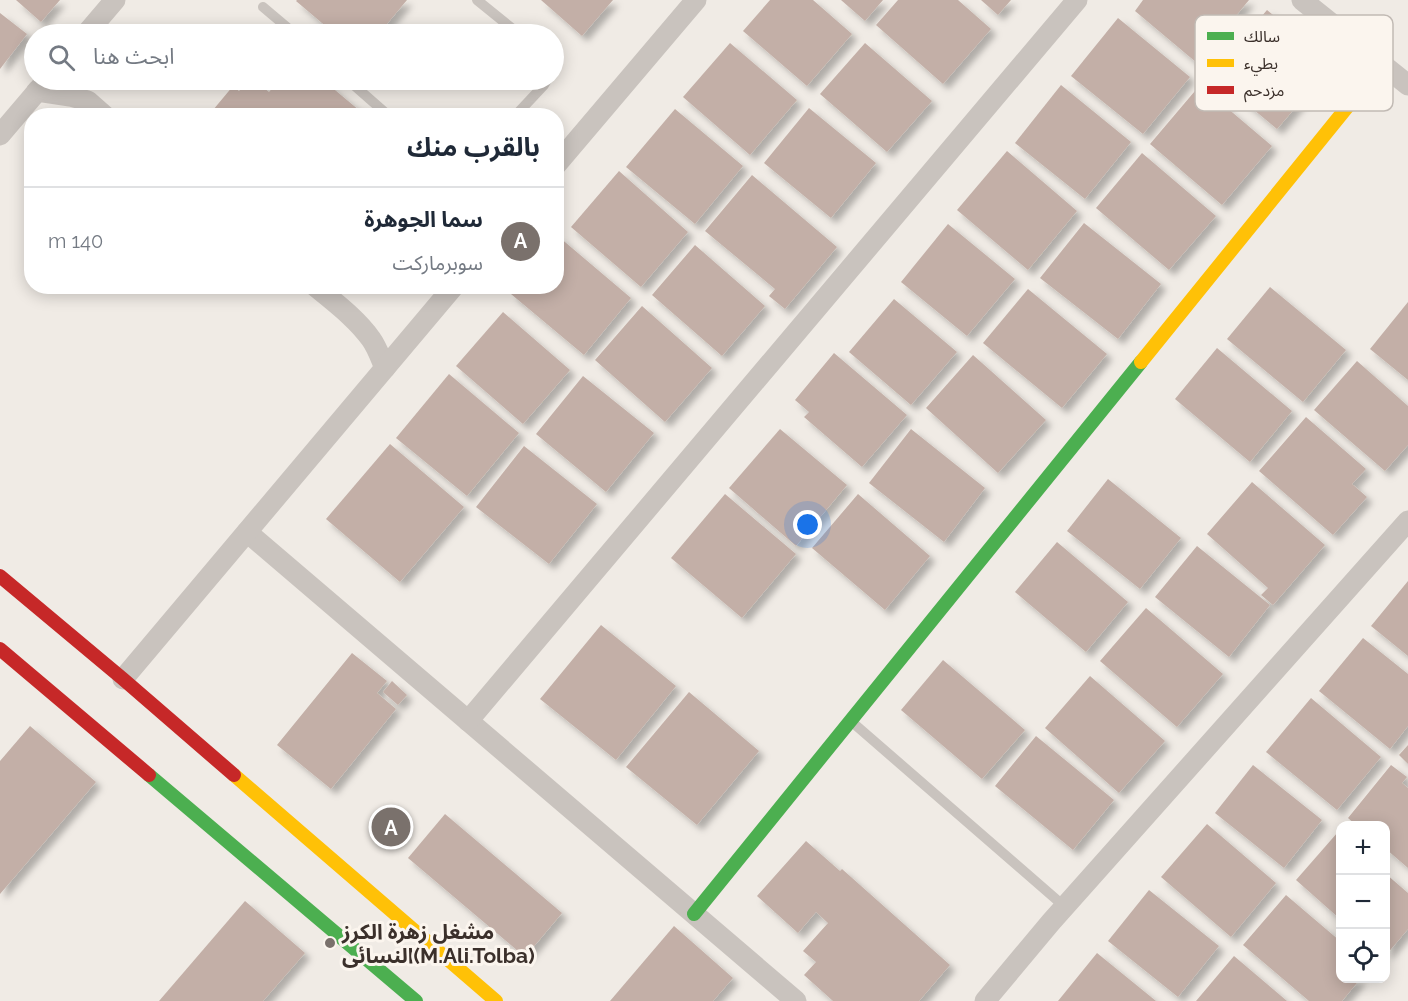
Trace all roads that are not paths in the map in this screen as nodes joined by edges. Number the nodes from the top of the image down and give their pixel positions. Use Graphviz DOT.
graph roads {
  1 [pos="115,0"];
  2 [pos="477,0"];
  3 [pos="696,0"];
  4 [pos="1077,0"];
  5 [pos="1302,0"];
  6 [pos="263,7"];
  7 [pos="1321,15"];
  8 [pos="95,24"];
  9 [pos="283,24"];
  10 [pos="507,24"];
  11 [pos="1393,73"];
  12 [pos="1408,85"];
  13 [pos="39,90"];
  14 [pos="53,90"];
  15 [pos="359,90"];
  16 [pos="539,90"];
  17 [pos="96,108"];
  18 [pos="380,108"];
  19 [pos="522,108"];
  20 [pos="1344,111"];
  21 [pos="0,135"];
  22 [pos="564,156"];
  23 [pos="324,294"];
  24 [pos="447,294"];
  25 [pos="385,368"];
  26 [pos="1408,521"];
  27 [pos="247,532"];
  28 [pos="0,576"];
  29 [pos="0,649"];
  30 [pos="123,679"];
  31 [pos="468,721"];
  32 [pos="851,721"];
  33 [pos="1065,907"];
  34 [pos="694,914"];
  35 [pos="416,1001"];
  36 [pos="496,1001"];
  37 [pos="796,1001"];
  38 [pos="985,1001"];
  1 -- 8 [label="street"];
  2 -- 10 [label="lane"];
  3 -- 22 [label="street"];
  4 -- 31 [label="street"];
  5 -- 7 [label="street"];
  6 -- 9 [label="lane"];
  11 -- 12 [label="street"];
  13 -- 21 [label="street"];
  14 -- 17 [label="street"];
  15 -- 18 [label="lane"];
  16 -- 19 [label="lane"];
  20 -- 32 [label="street"];
  23 -- 25 [label="street"];
  24 -- 25 [label="street"];
  25 -- 27 [label="street"];
  26 -- 33 [label="street"];
  27 -- 30 [label="street"];
  27 -- 31 [label="street"];
  28 -- 30 [label="street"];
  29 -- 35 [label="street"];
  30 -- 36 [label="street"];
  31 -- 34 [label="street"];
  32 -- 33 [label="lane"];
  32 -- 34 [label="street"];
  33 -- 38 [label="street"];
  34 -- 37 [label="street"];
}
